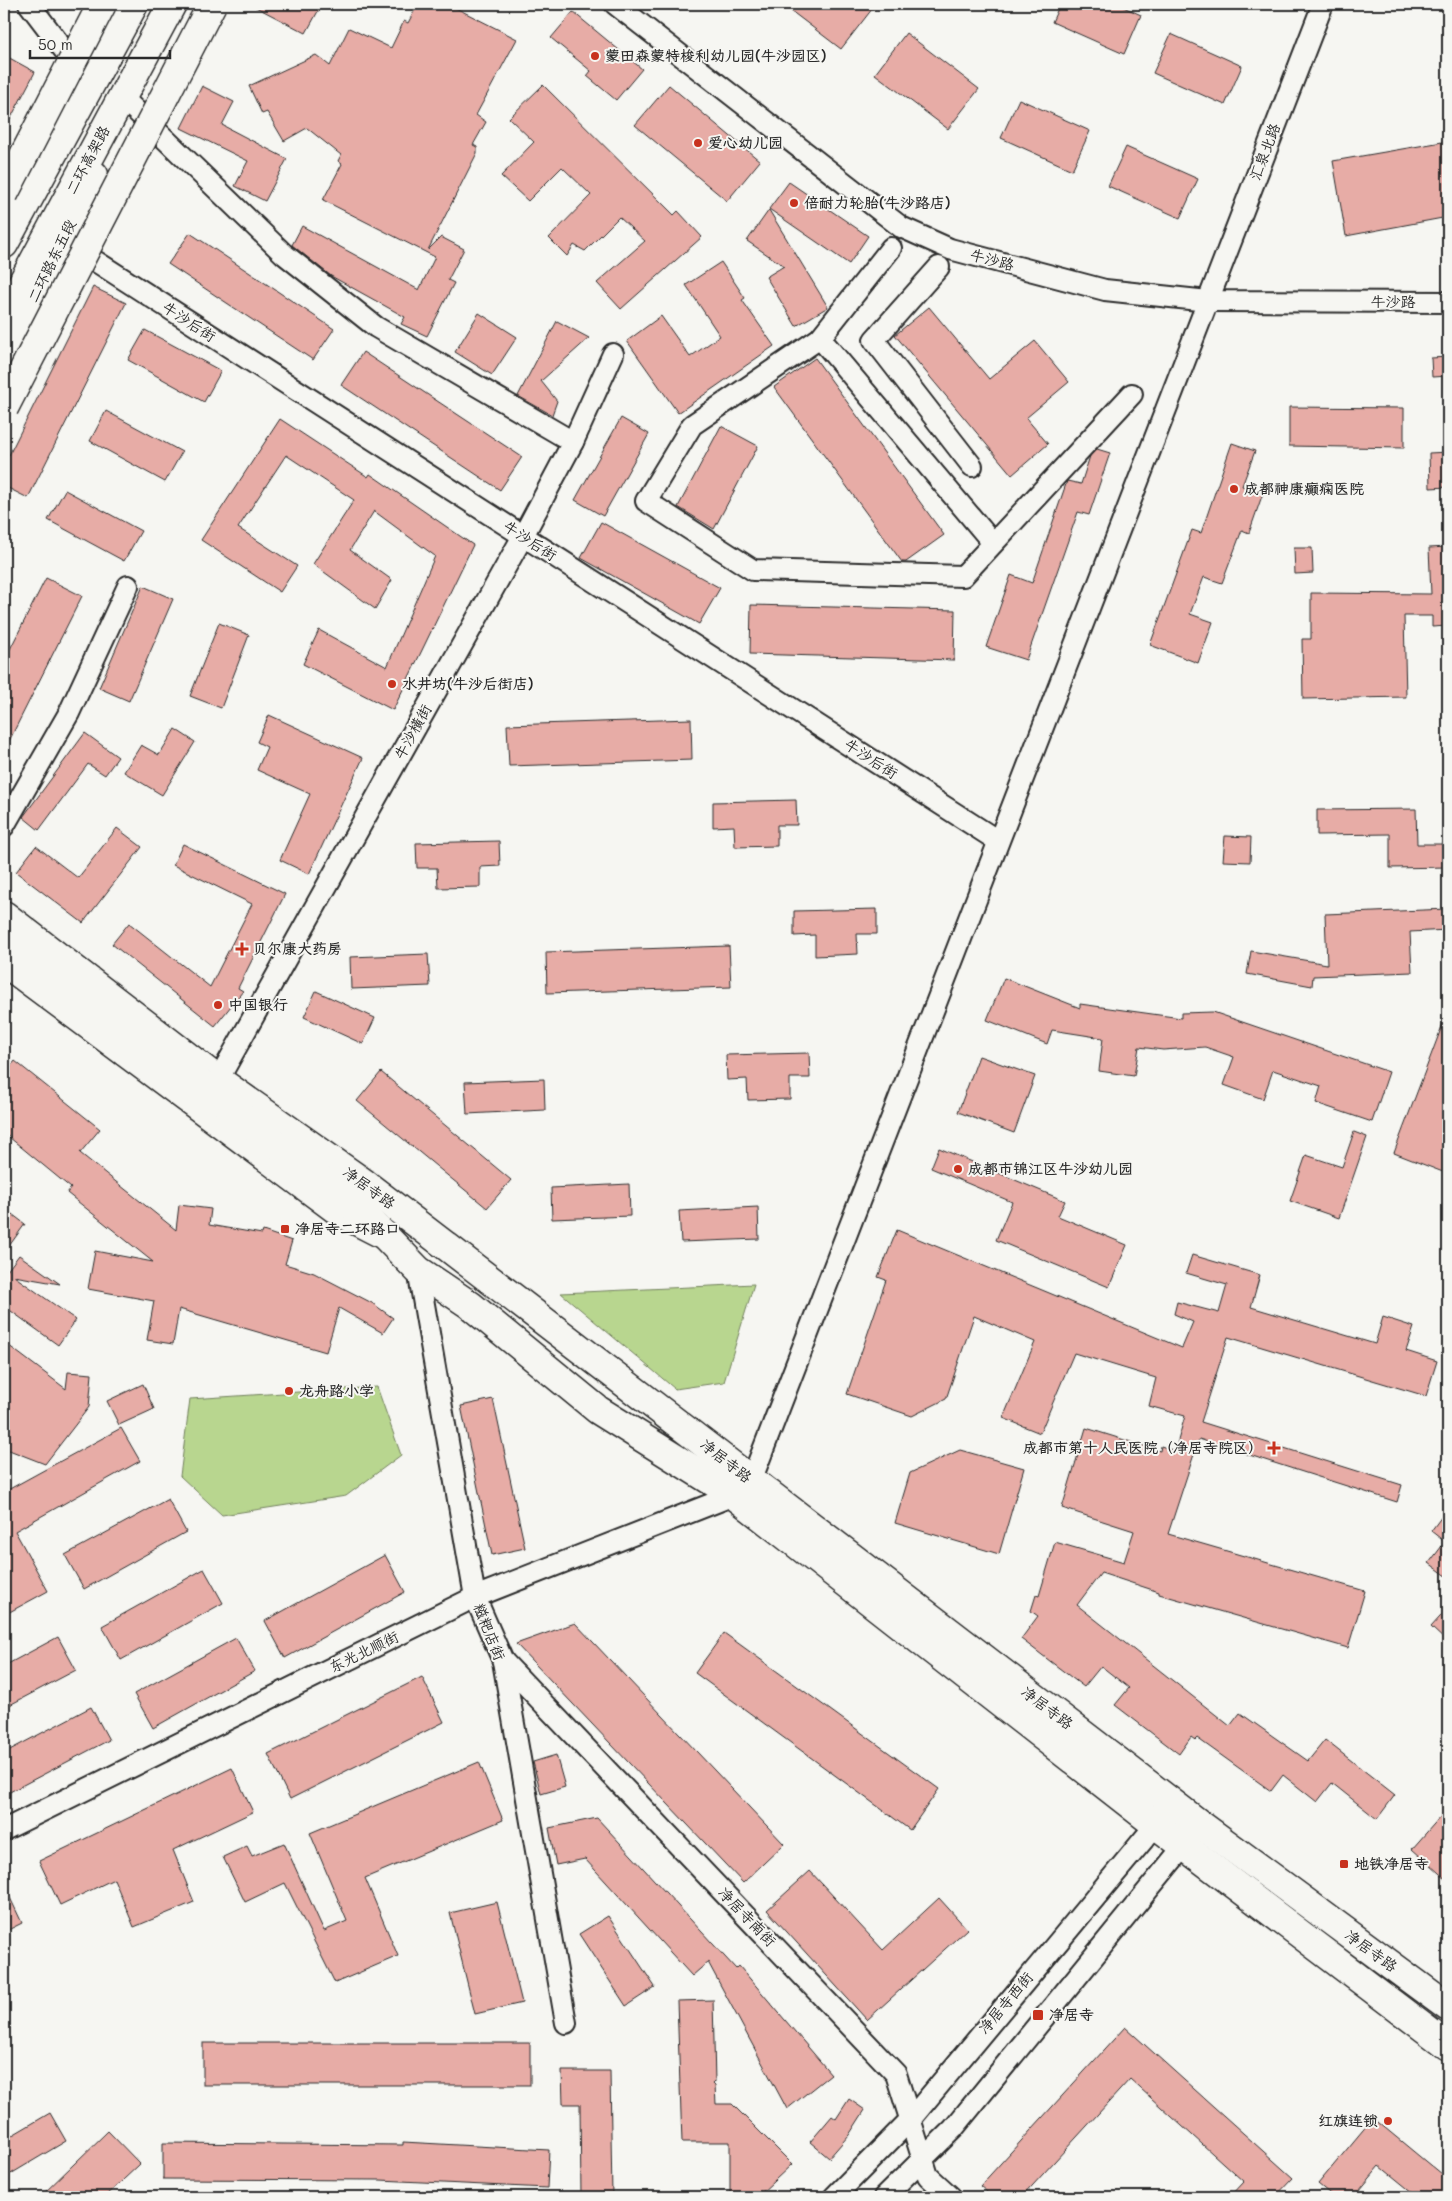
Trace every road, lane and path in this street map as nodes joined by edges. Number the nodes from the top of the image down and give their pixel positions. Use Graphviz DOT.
graph roads {
  1 [pos="29,4"];
  2 [pos="102,4"];
  3 [pos="134,4"];
  4 [pos="172,4"];
  5 [pos="178,4"];
  6 [pos="212,4"];
  7 [pos="615,4"];
  8 [pos="1323,4"];
  9 [pos="91,84"];
  10 [pos="129,104"];
  11 [pos="4,186"];
  12 [pos="16,196"];
  13 [pos="62,240"];
  14 [pos="4,244"];
  15 [pos="891,248"];
  16 [pos="939,267"];
  17 [pos="1208,301"];
  18 [pos="1448,302"];
  19 [pos="4,317"];
  20 [pos="820,338"];
  21 [pos="613,354"];
  22 [pos="4,357"];
  23 [pos="1132,394"];
  24 [pos="4,408"];
  25 [pos="573,442"];
  26 [pos="972,466"];
  27 [pos="523,536"];
  28 [pos="993,542"];
  29 [pos="128,586"];
  30 [pos="4,826"];
  31 [pos="998,841"];
  32 [pos="4,915"];
  33 [pos="4,937"];
  34 [pos="4,962"];
  35 [pos="218,1080"];
  36 [pos="384,1235"];
  37 [pos="418,1270"];
  38 [pos="742,1488"];
  39 [pos="475,1597"];
  40 [pos="503,1661"];
  41 [pos="1174,1805"];
  42 [pos="1155,1824"];
  43 [pos="1201,1826"];
  44 [pos="4,1830"];
  45 [pos="1183,1846"];
  46 [pos="1448,2007"];
  47 [pos="566,2023"];
  48 [pos="1448,2046"];
  49 [pos="910,2120"];
  50 [pos="923,2160"];
  51 [pos="834,2197"];
  52 [pos="884,2197"];
  53 [pos="951,2197"];
  1 -- 9 [label="street"];
  2 -- 12 [label="main road, bridge"];
  3 -- 9 [label="main road"];
  4 -- 19 [label="main road, 二环高架路"];
  5 -- 10 [label="main road, 二环路东五段"];
  6 -- 24 [label="main road, bridge"];
  7 -- 17 [label="street, 牛沙路"];
  8 -- 17 [label="street, 汇泉北路"];
  9 -- 12 [label="main road"];
  10 -- 13 [label="main road, 二环路东五段"];
  10 -- 25 [label="street"];
  11 -- 12 [label="street"];
  12 -- 14 [label="main road"];
  13 -- 22 [label="main road, 二环路东五段"];
  13 -- 27 [label="street, 牛沙后街"];
  15 -- 20 [label="street"];
  16 -- 26 [label="street"];
  17 -- 18 [label="street, 牛沙路"];
  17 -- 31 [label="street, 汇泉北路"];
  20 -- 28 [label="street"];
  20 -- 28 [label="street"];
  21 -- 25 [label="street, 牛沙横街"];
  23 -- 28 [label="street"];
  25 -- 27 [label="street, 牛沙横街"];
  27 -- 31 [label="street, 牛沙后街"];
  27 -- 35 [label="street, 牛沙横街"];
  29 -- 30 [label="street"];
  31 -- 38 [label="street, 汇泉北路"];
  32 -- 35 [label="main road, 净居寺路"];
  33 -- 36 [label="main road"];
  34 -- 36 [label="main road, 净居寺路"];
  35 -- 38 [label="main road, 净居寺路"];
  36 -- 37 [label="main road, 净居寺路"];
  37 -- 38 [label="main road, 净居寺路"];
  37 -- 39 [label="street, 糍粑店街"];
  38 -- 39 [label="street, 东光北顺街"];
  38 -- 41 [label="main road, 净居寺路"];
  38 -- 42 [label="main road, 净居寺路"];
  39 -- 40 [label="street, 糍粑店街"];
  39 -- 44 [label="street, 东光北顺街"];
  40 -- 47 [label="street, 糍粑店街"];
  40 -- 49 [label="street, 净居寺南街"];
  41 -- 42 [label="street, 净居寺西街"];
  41 -- 43 [label="main road, 净居寺路"];
  42 -- 45 [label="main road, 净居寺路"];
  42 -- 49 [label="street, 净居寺西街"];
  43 -- 45 [label="street"];
  43 -- 46 [label="main road, 净居寺路"];
  45 -- 48 [label="main road, 净居寺路"];
  45 -- 50 [label="street"];
  49 -- 50 [label="street, 净居寺南街"];
  49 -- 51 [label="street, 净居寺西街"];
  50 -- 52 [label="street"];
  50 -- 53 [label="street, 净居寺南街"];
}
